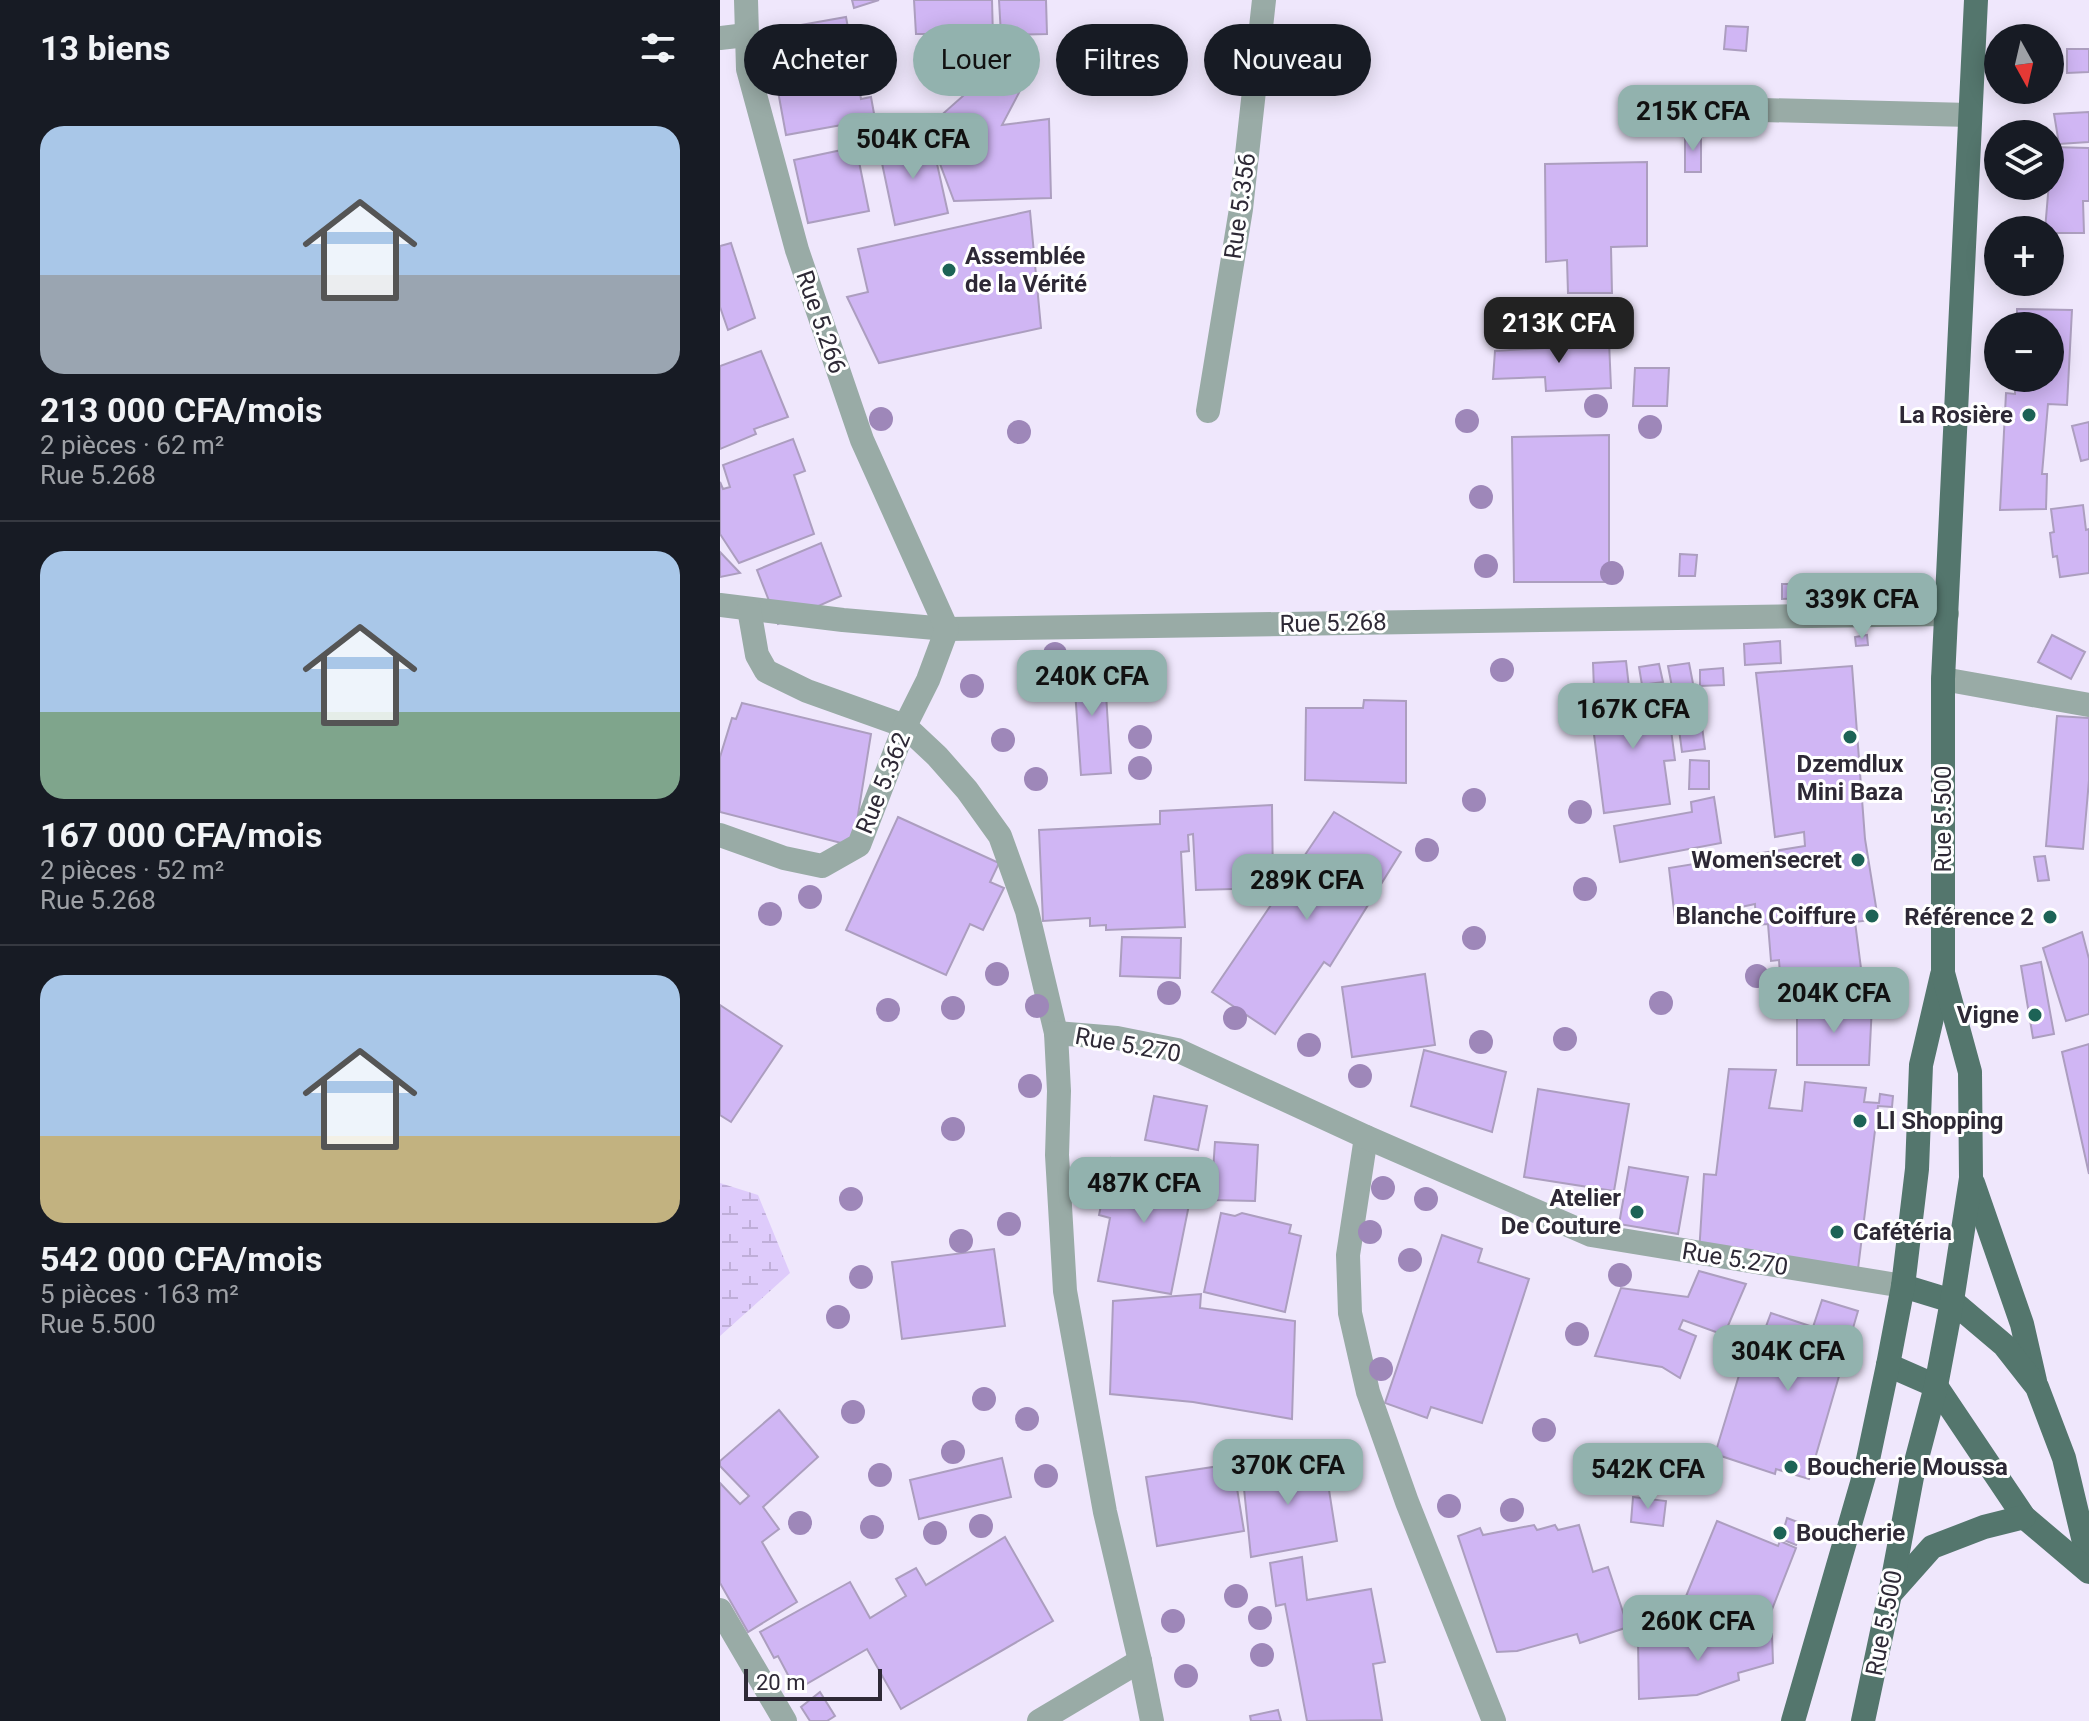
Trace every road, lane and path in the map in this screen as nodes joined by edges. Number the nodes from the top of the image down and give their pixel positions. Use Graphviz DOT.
graph roads {
  1 [pos="746,0"];
  2 [pos="1264,0"];
  3 [pos="1976,0"];
  4 [pos="746,24"];
  5 [pos="744,35"];
  6 [pos="720,38"];
  7 [pos="755,96"];
  8 [pos="1723,109"];
  9 [pos="1970,115"];
  10 [pos="1208,411"];
  11 [pos="720,605"];
  12 [pos="749,609"];
  13 [pos="1947,614"];
  14 [pos="947,629"];
  15 [pos="1943,679"];
  16 [pos="2089,705"];
  17 [pos="905,726"];
  18 [pos="720,835"];
  19 [pos="1943,973"];
  20 [pos="1056,1033"];
  21 [pos="1366,1137"];
  22 [pos="1971,1178"];
  23 [pos="1903,1286"];
  24 [pos="1952,1301"];
  25 [pos="1888,1365"];
  26 [pos="1936,1386"];
  27 [pos="2037,1387"];
  28 [pos="2024,1517"];
  29 [pos="2089,1563"];
  30 [pos="2089,1572"];
  31 [pos="1890,1594"];
  32 [pos="720,1610"];
  33 [pos="1140,1661"];
  34 [pos="785,1721"];
  35 [pos="1039,1721"];
  36 [pos="1152,1721"];
  37 [pos="1494,1721"];
  38 [pos="1793,1721"];
  39 [pos="1863,1721"];
  1 -- 4 [label="street, Rue 5.266"];
  2 -- 10 [label="street, Rue 5.356"];
  3 -- 9 [label="main road, Rue 5.500"];
  5 -- 6 [label="street"];
  7 -- 14 [label="street, Rue 5.266"];
  8 -- 9 [label="street"];
  9 -- 13 [label="main road, Rue 5.500"];
  11 -- 12 [label="street, Rue 5.268"];
  12 -- 14 [label="street, Rue 5.268"];
  12 -- 17 [label="street"];
  13 -- 14 [label="street, Rue 5.268"];
  13 -- 15 [label="main road, Rue 5.500"];
  14 -- 17 [label="street, Rue 5.362"];
  15 -- 16 [label="street"];
  15 -- 19 [label="main road, Rue 5.500"];
  17 -- 18 [label="street, Rue 5.362"];
  17 -- 20 [label="street"];
  19 -- 22 [label="main road, Rue 5.500"];
  19 -- 23 [label="main road"];
  20 -- 21 [label="street, Rue 5.270"];
  20 -- 33 [label="street, Rue 5.270"];
  21 -- 23 [label="street, Rue 5.270"];
  21 -- 37 [label="street"];
  22 -- 24 [label="main road, Rue 5.500"];
  22 -- 27 [label="main road"];
  23 -- 24 [label="main road"];
  23 -- 25 [label="main road"];
  24 -- 26 [label="main road, Rue 5.500"];
  24 -- 27 [label="main road"];
  25 -- 26 [label="main road"];
  25 -- 38 [label="main road"];
  26 -- 28 [label="main road"];
  26 -- 31 [label="main road, Rue 5.500"];
  27 -- 29 [label="main road"];
  28 -- 30 [label="main road"];
  28 -- 31 [label="main road"];
  31 -- 39 [label="main road, Rue 5.500"];
  32 -- 34 [label="street"];
  33 -- 35 [label="street"];
  33 -- 36 [label="street, Rue 5.270"];
}
